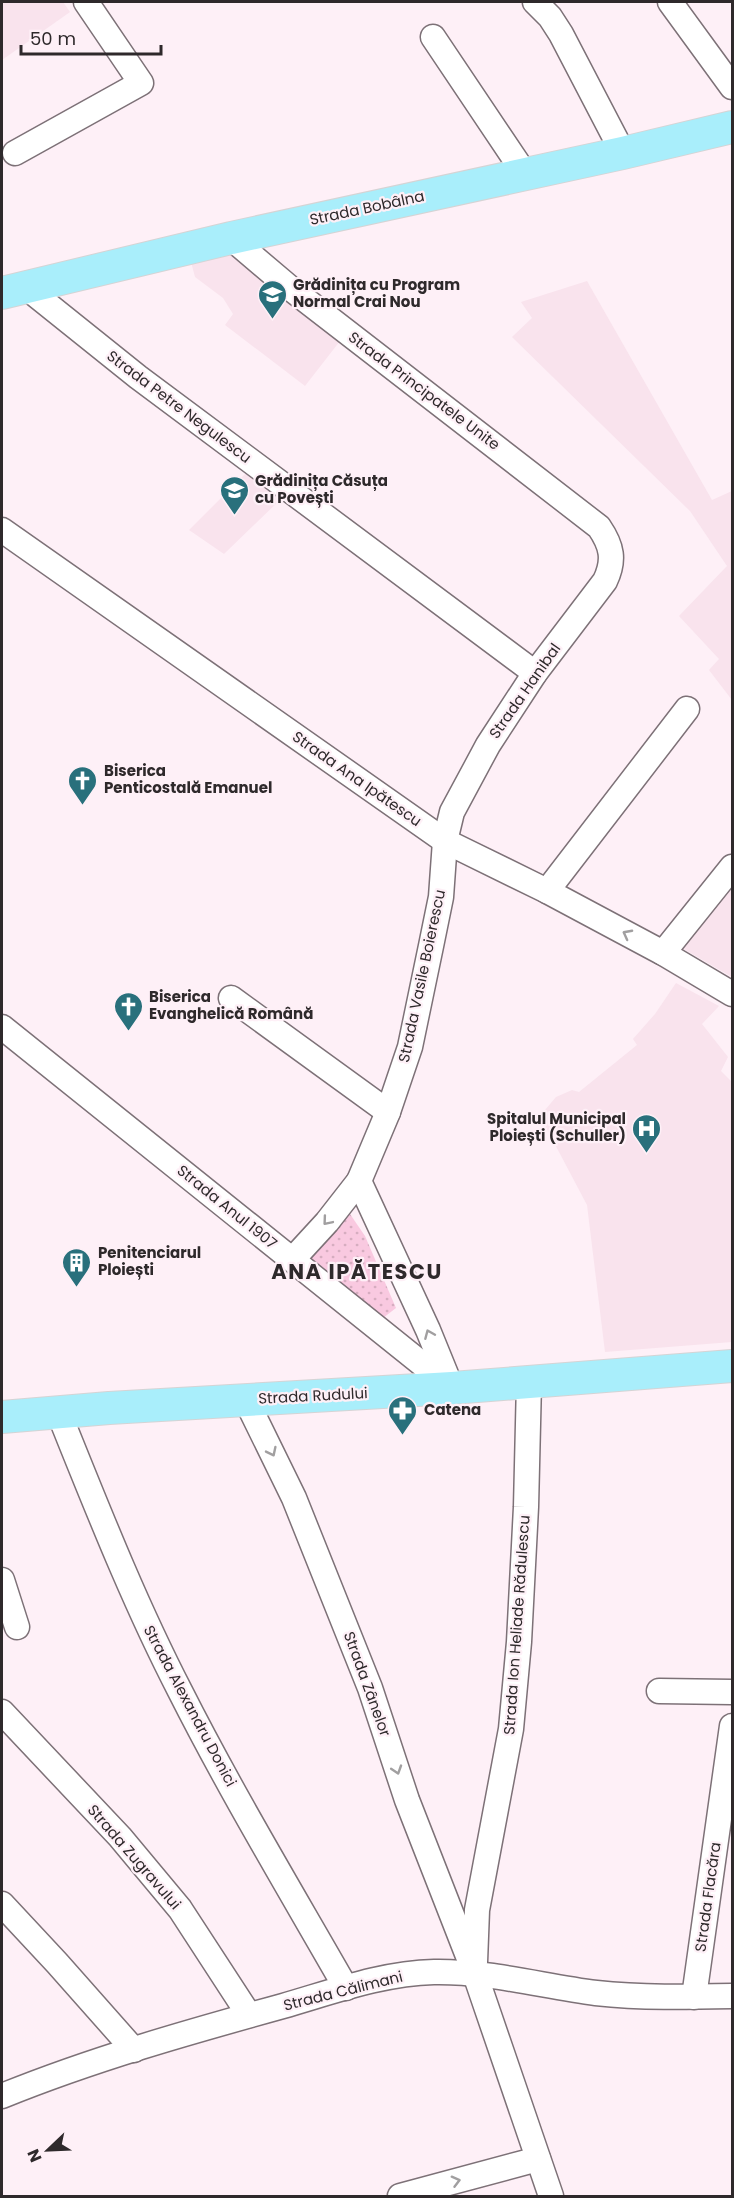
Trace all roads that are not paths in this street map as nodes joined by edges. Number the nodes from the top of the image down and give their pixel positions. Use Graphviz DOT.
graph roads {
  1 [pos="86,2"];
  2 [pos="535,2"];
  3 [pos="670,2"];
  4 [pos="433,37"];
  5 [pos="732,87"];
  6 [pos="732,127"];
  7 [pos="15,153"];
  8 [pos="623,153"];
  9 [pos="525,174"];
  10 [pos="231,238"];
  11 [pos="14,290"];
  12 [pos="2,530"];
  13 [pos="611,548"];
  14 [pos="535,673"];
  15 [pos="687,709"];
  16 [pos="445,841"];
  17 [pos="732,867"];
  18 [pos="547,891"];
  19 [pos="663,953"];
  20 [pos="732,994"];
  21 [pos="231,998"];
  22 [pos="2,1027"];
  23 [pos="388,1112"];
  24 [pos="359,1181"];
  25 [pos="293,1260"];
  26 [pos="732,1366"];
  27 [pos="529,1382"];
  28 [pos="452,1388"];
  29 [pos="246,1400"];
  30 [pos="58,1411"];
  31 [pos="2,1417"];
  32 [pos="2,1580"];
  33 [pos="16,1627"];
  34 [pos="659,1690"];
  35 [pos="732,1692"];
  36 [pos="2,1712"];
  37 [pos="732,1726"];
  38 [pos="2,1905"];
  39 [pos="475,1974"];
  40 [pos="346,1988"];
  41 [pos="732,1996"];
  42 [pos="694,1997"];
  43 [pos="249,2015"];
  44 [pos="134,2050"];
  45 [pos="2,2096"];
  46 [pos="538,2159"];
  47 [pos="400,2196"];
  48 [pos="551,2196"];
  1 -- 7 [label="street"];
  2 -- 8 [label="street"];
  3 -- 5 [label="street"];
  4 -- 9 [label="street"];
  6 -- 8 [label="main road, Strada Bobâlna"];
  8 -- 9 [label="main road, Strada Bobâlna"];
  9 -- 10 [label="main road, Strada Bobâlna"];
  10 -- 11 [label="main road, Strada Bobâlna"];
  10 -- 13 [label="street, Strada Principatele Unite"];
  11 -- 14 [label="street, Strada Petre Negulescu"];
  12 -- 16 [label="street, Strada Ana Ipătescu"];
  13 -- 14 [label="street, Strada Hanibal"];
  14 -- 16 [label="street, Strada Hanibal"];
  15 -- 18 [label="street"];
  16 -- 18 [label="street, Strada Ana Ipătescu"];
  16 -- 23 [label="street, Strada Vasile Boierescu"];
  17 -- 19 [label="street"];
  19 -- 18 [label="street, Strada Ana Ipătescu, one-way"];
  19 -- 20 [label="street, Strada Ana Ipătescu"];
  21 -- 23 [label="street"];
  22 -- 25 [label="street, Strada Anul 1907"];
  23 -- 24 [label="street, Strada Vasile Boierescu"];
  24 -- 25 [label="street, Strada Vasile Boierescu, one-way"];
  28 -- 24 [label="street, one-way"];
  25 -- 28 [label="street, Strada Anul 1907"];
  26 -- 27 [label="main road, Strada Rudului"];
  27 -- 28 [label="main road, Strada Rudului"];
  27 -- 39 [label="street, Strada Ion Heliade Rădulescu"];
  28 -- 29 [label="main road, Strada Rudului"];
  29 -- 30 [label="main road, Strada Rudului"];
  29 -- 39 [label="street, Strada Zânelor, one-way"];
  30 -- 31 [label="main road, Strada Rudului"];
  30 -- 40 [label="street, Strada Alexandru Donici"];
  32 -- 33 [label="street"];
  34 -- 35 [label="street"];
  36 -- 43 [label="street, Strada Zugravului"];
  37 -- 42 [label="street, Strada Flacăra"];
  38 -- 44 [label="street"];
  39 -- 40 [label="street, Strada Călimani"];
  39 -- 42 [label="street, Strada Călimani"];
  39 -- 46 [label="street, Strada Zânelor"];
  40 -- 43 [label="street, Strada Călimani"];
  41 -- 42 [label="street, Strada Călimani"];
  43 -- 44 [label="street, Strada Călimani"];
  44 -- 45 [label="street, Strada Călimani"];
  47 -- 46 [label="street, one-way"];
  46 -- 48 [label="street, Strada Zânelor"];
}
